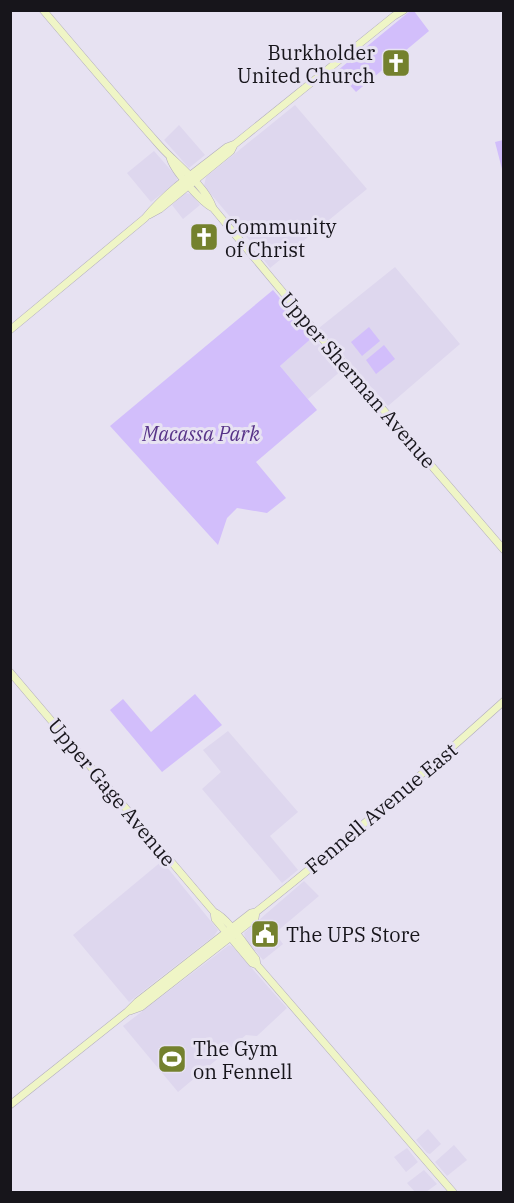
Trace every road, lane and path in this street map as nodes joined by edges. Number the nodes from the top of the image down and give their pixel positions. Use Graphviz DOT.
graph roads {
  1 [pos="43,10"];
  2 [pos="404,10"];
  3 [pos="395,13"];
  4 [pos="190,180"];
  5 [pos="10,330"];
  6 [pos="504,550"];
  7 [pos="10,672"];
  8 [pos="504,701"];
  9 [pos="230,933"];
  10 [pos="10,1105"];
  11 [pos="453,1192"];
  1 -- 4 [label="main road, Upper Sherman Avenue"];
  2 -- 3 [label="main road"];
  3 -- 4 [label="main road"];
  4 -- 5 [label="main road"];
  4 -- 6 [label="main road, Upper Sherman Avenue"];
  7 -- 9 [label="main road, Upper Gage Avenue"];
  8 -- 9 [label="main road, Fennell Avenue East"];
  9 -- 10 [label="main road, Fennell Avenue East"];
  9 -- 11 [label="main road, Upper Gage Avenue"];
}
